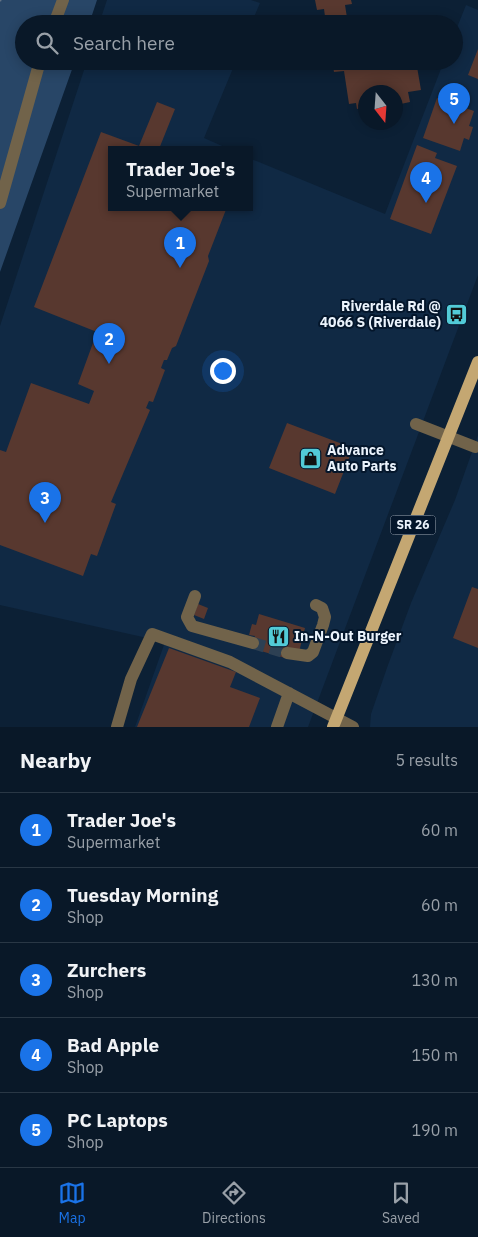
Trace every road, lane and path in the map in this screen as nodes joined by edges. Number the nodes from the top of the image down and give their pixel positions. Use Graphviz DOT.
graph roads {
  1 [pos="63,0"];
  2 [pos="57,15"];
  3 [pos="37,70"];
  4 [pos="0,203"];
  5 [pos="478,362"];
  6 [pos="416,424"];
  7 [pos="449,437"];
  8 [pos="475,447"];
  9 [pos="195,596"];
  10 [pos="316,605"];
  11 [pos="253,643"];
  12 [pos="287,653"];
  13 [pos="289,693"];
  14 [pos="334,723"];
  15 [pos="117,727"];
  16 [pos="277,727"];
  17 [pos="353,727"];
  1 -- 2 [label="street"];
  3 -- 4 [label="street"];
  5 -- 7 [label="main road, SR 26"];
  6 -- 7 [label="street"];
  7 -- 8 [label="street"];
  7 -- 14 [label="main road, SR 26"];
  9 -- 11 [label="street"];
  10 -- 12 [label="street"];
  13 -- 14 [label="street"];
  13 -- 15 [label="street"];
  13 -- 16 [label="street"];
  14 -- 17 [label="street"];
}
